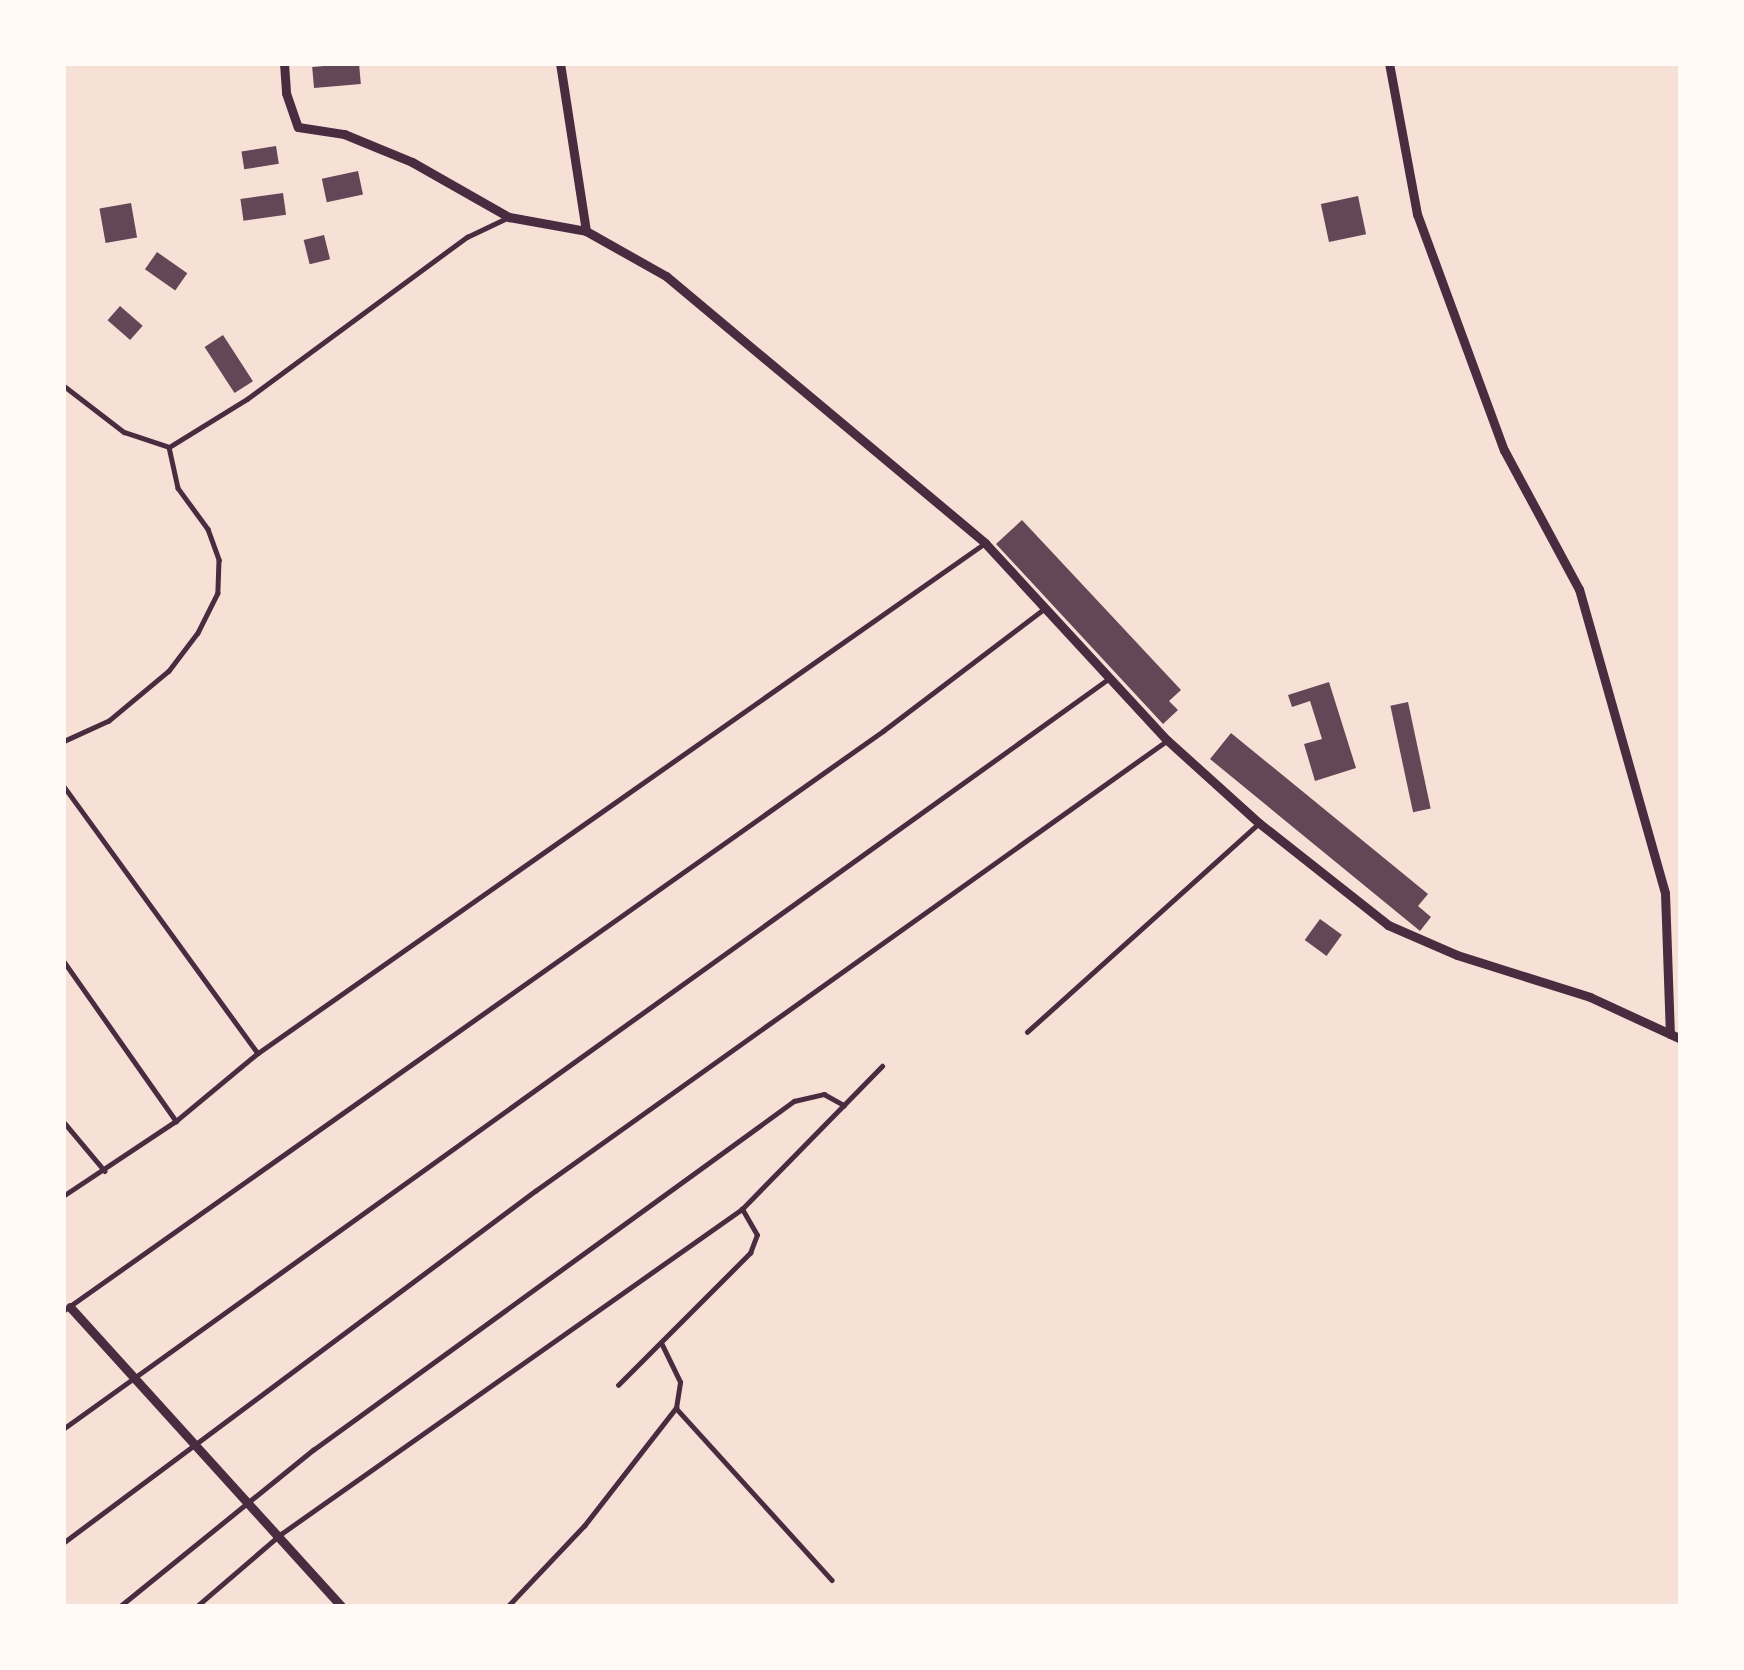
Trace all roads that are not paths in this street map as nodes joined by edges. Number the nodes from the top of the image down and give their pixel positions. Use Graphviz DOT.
graph roads {
  1 [pos="284,63"];
  2 [pos="560,63"];
  3 [pos="1389,63"];
  4 [pos="508,217"];
  5 [pos="586,231"];
  6 [pos="63,385"];
  7 [pos="170,447"];
  8 [pos="985,543"];
  9 [pos="1045,608"];
  10 [pos="1110,678"];
  11 [pos="1167,740"];
  12 [pos="63,742"];
  13 [pos="63,785"];
  14 [pos="1259,823"];
  15 [pos="63,960"];
  16 [pos="1027,1032"];
  17 [pos="1675,1037"];
  18 [pos="258,1053"];
  19 [pos="883,1066"];
  20 [pos="844,1105"];
  21 [pos="63,1121"];
  22 [pos="176,1121"];
  23 [pos="104,1171"];
  24 [pos="63,1196"];
  25 [pos="742,1209"];
  26 [pos="66,1309"];
  27 [pos="662,1345"];
  28 [pos="135,1379"];
  29 [pos="618,1385"];
  30 [pos="676,1408"];
  31 [pos="63,1429"];
  32 [pos="191,1442"];
  33 [pos="248,1502"];
  34 [pos="280,1534"];
  35 [pos="63,1543"];
  36 [pos="832,1580"];
  37 [pos="119,1607"];
  38 [pos="196,1607"];
  39 [pos="342,1607"];
  40 [pos="507,1607"];
  1 -- 4 [label="street"];
  2 -- 5 [label="street"];
  3 -- 17 [label="street"];
  4 -- 5 [label="street"];
  4 -- 7 [label="lane"];
  5 -- 8 [label="street"];
  6 -- 7 [label="lane"];
  7 -- 12 [label="lane"];
  8 -- 9 [label="street"];
  8 -- 18 [label="lane"];
  9 -- 10 [label="street"];
  9 -- 26 [label="lane"];
  10 -- 11 [label="street"];
  10 -- 28 [label="lane"];
  11 -- 14 [label="street"];
  11 -- 32 [label="lane"];
  13 -- 18 [label="lane"];
  14 -- 16 [label="lane"];
  14 -- 17 [label="street"];
  15 -- 22 [label="lane"];
  18 -- 22 [label="lane"];
  19 -- 20 [label="lane"];
  20 -- 25 [label="lane"];
  20 -- 33 [label="lane"];
  21 -- 23 [label="lane"];
  22 -- 23 [label="lane"];
  23 -- 24 [label="lane"];
  25 -- 27 [label="lane"];
  25 -- 34 [label="lane"];
  26 -- 28 [label="street"];
  27 -- 29 [label="lane"];
  27 -- 30 [label="lane"];
  28 -- 31 [label="lane"];
  28 -- 32 [label="street"];
  30 -- 36 [label="lane"];
  30 -- 40 [label="lane"];
  32 -- 33 [label="street"];
  32 -- 35 [label="lane"];
  33 -- 34 [label="street"];
  33 -- 37 [label="lane"];
  34 -- 38 [label="lane"];
  34 -- 39 [label="street"];
}
